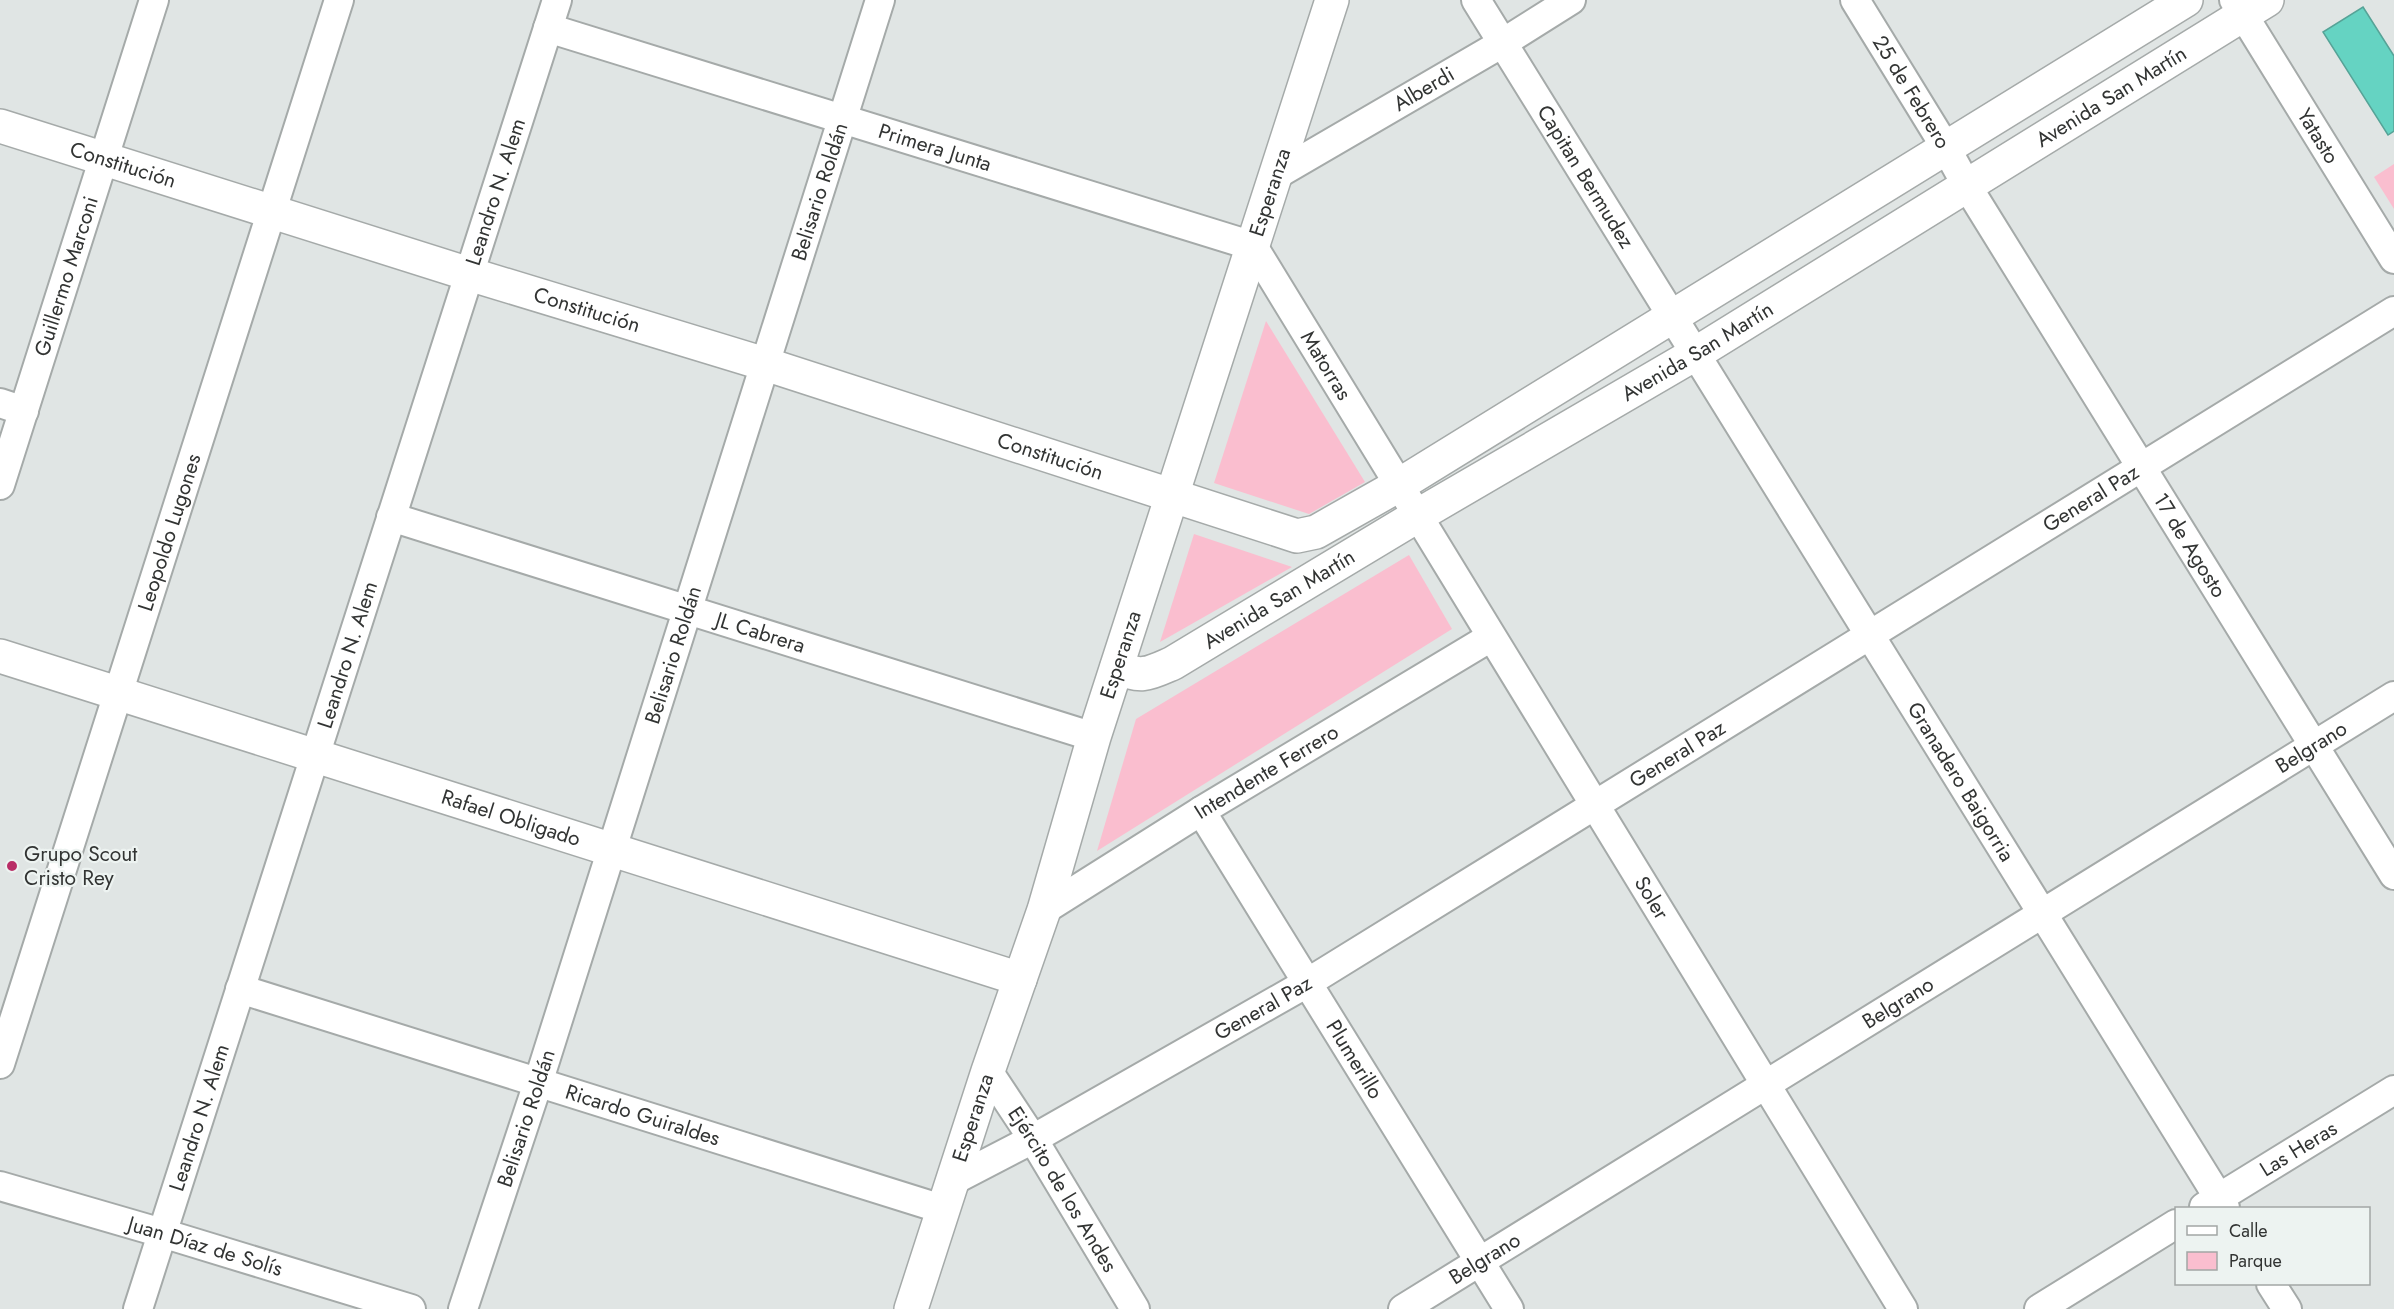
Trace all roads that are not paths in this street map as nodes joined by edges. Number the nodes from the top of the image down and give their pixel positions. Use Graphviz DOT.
graph roads {
  1 [pos="154,0"];
  2 [pos="339,0"];
  3 [pos="557,0"];
  4 [pos="880,0"];
  5 [pos="1332,0"];
  6 [pos="1476,0"];
  7 [pos="1570,0"];
  8 [pos="1855,0"];
  9 [pos="2186,0"];
  10 [pos="2248,5"];
  11 [pos="548,28"];
  12 [pos="1501,44"];
  13 [pos="842,119"];
  14 [pos="0,126"];
  15 [pos="1946,148"];
  16 [pos="103,158"];
  17 [pos="1276,175"];
  18 [pos="1967,186"];
  19 [pos="272,212"];
  20 [pos="1253,246"];
  21 [pos="2394,259"];
  22 [pos="469,274"];
  23 [pos="2394,311"];
  24 [pos="1672,317"];
  25 [pos="1695,354"];
  26 [pos="765,364"];
  27 [pos="12,407"];
  28 [pos="2143,467"];
  29 [pos="0,485"];
  30 [pos="1399,485"];
  31 [pos="1172,496"];
  32 [pos="1418,516"];
  33 [pos="391,517"];
  34 [pos="687,611"];
  35 [pos="1871,635"];
  36 [pos="1491,637"];
  37 [pos="0,656"];
  38 [pos="1117,668"];
  39 [pos="118,693"];
  40 [pos="2394,696"];
  41 [pos="1094,737"];
  42 [pos="2314,746"];
  43 [pos="315,755"];
  44 [pos="1595,805"];
  45 [pos="1201,811"];
  46 [pos="611,849"];
  47 [pos="2394,875"];
  48 [pos="1044,910"];
  49 [pos="2043,913"];
  50 [pos="1020,979"];
  51 [pos="1307,983"];
  52 [pos="240,989"];
  53 [pos="0,1064"];
  54 [pos="988,1071"];
  55 [pos="538,1083"];
  56 [pos="1766,1084"];
  57 [pos="2394,1090"];
  58 [pos="1033,1139"];
  59 [pos="0,1186"];
  60 [pos="947,1195"];
  61 [pos="2215,1205"];
  62 [pos="2175,1225"];
  63 [pos="162,1233"];
  64 [pos="1479,1262"];
  65 [pos="2272,1285"];
  66 [pos="138,1309"];
  67 [pos="411,1309"];
  68 [pos="463,1309"];
  69 [pos="911,1309"];
  70 [pos="1135,1309"];
  71 [pos="1402,1309"];
  72 [pos="1509,1309"];
  73 [pos="1903,1309"];
  74 [pos="2039,1309"];
  75 [pos="2287,1309"];
  1 -- 16 [label="street, Guillermo Marconi"];
  2 -- 19 [label="street, Leopoldo Lugones"];
  3 -- 11 [label="street, Leandro N. Alem"];
  4 -- 13 [label="street, Belisario Roldán"];
  5 -- 17 [label="main road, Esperanza"];
  6 -- 12 [label="street, Capitan Bermudez"];
  7 -- 12 [label="street, Alberdi"];
  8 -- 15 [label="street, 25 de Febrero"];
  9 -- 15 [label="main road, Avenida San Martín"];
  10 -- 18 [label="main road, Avenida San Martín"];
  10 -- 21 [label="street, Yatasto"];
  11 -- 13 [label="street, Primera Junta"];
  11 -- 22 [label="street, Leandro N. Alem"];
  12 -- 17 [label="street, Alberdi"];
  12 -- 24 [label="street, Capitan Bermudez"];
  13 -- 20 [label="street, Primera Junta"];
  13 -- 26 [label="street, Belisario Roldán"];
  14 -- 16 [label="main road, Constitución"];
  15 -- 18 [label="street, 25 de Febrero"];
  15 -- 24 [label="main road, Avenida San Martín"];
  16 -- 19 [label="main road, Constitución"];
  16 -- 27 [label="street, Guillermo Marconi"];
  17 -- 20 [label="main road, Esperanza"];
  18 -- 25 [label="main road, Avenida San Martín"];
  18 -- 28 [label="street, 17 de Agosto"];
  19 -- 22 [label="main road, Constitución"];
  19 -- 39 [label="street, Leopoldo Lugones"];
  20 -- 30 [label="street, Matorras"];
  20 -- 31 [label="main road, Esperanza"];
  22 -- 26 [label="main road, Constitución"];
  22 -- 33 [label="street, Leandro N. Alem"];
  23 -- 28 [label="street, General Paz"];
  24 -- 25 [label="street, Capitan Bermudez"];
  24 -- 30 [label="main road, Avenida San Martín"];
  25 -- 32 [label="main road, Avenida San Martín"];
  25 -- 35 [label="street, Granadero Baigorria"];
  26 -- 31 [label="main road, Constitución"];
  26 -- 34 [label="street, Belisario Roldán"];
  27 -- 29 [label="street, Guillermo Marconi"];
  28 -- 35 [label="street, General Paz"];
  28 -- 42 [label="street, 17 de Agosto"];
  30 -- 31 [label="main road, Avenida San Martín"];
  30 -- 32 [label="street, Soler"];
  31 -- 38 [label="main road, Esperanza"];
  32 -- 36 [label="street, Soler"];
  32 -- 38 [label="main road, Avenida San Martín"];
  33 -- 34 [label="street, JL Cabrera"];
  33 -- 43 [label="street, Leandro N. Alem"];
  34 -- 41 [label="street, JL Cabrera"];
  34 -- 46 [label="street, Belisario Roldán"];
  35 -- 44 [label="street, General Paz"];
  35 -- 49 [label="street, Granadero Baigorria"];
  36 -- 44 [label="street, Soler"];
  36 -- 45 [label="street, Intendente Ferrero"];
  37 -- 39 [label="main road, Rafael Obligado"];
  38 -- 41 [label="main road, Esperanza"];
  39 -- 43 [label="main road, Rafael Obligado"];
  39 -- 53 [label="street, Leopoldo Lugones"];
  40 -- 42 [label="street, Belgrano"];
  41 -- 48 [label="main road, Esperanza"];
  42 -- 47 [label="street, 17 de Agosto"];
  42 -- 49 [label="street, Belgrano"];
  43 -- 46 [label="main road, Rafael Obligado"];
  43 -- 52 [label="street, Leandro N. Alem"];
  44 -- 51 [label="street, General Paz"];
  44 -- 56 [label="street, Soler"];
  45 -- 48 [label="street, Intendente Ferrero"];
  45 -- 51 [label="street, Plumerillo"];
  46 -- 50 [label="main road, Rafael Obligado"];
  46 -- 55 [label="street, Belisario Roldán"];
  48 -- 50 [label="main road, Esperanza"];
  49 -- 56 [label="street, Belgrano"];
  49 -- 61 [label="street, Granadero Baigorria"];
  50 -- 54 [label="main road, Esperanza"];
  51 -- 58 [label="street, General Paz"];
  51 -- 64 [label="street, Plumerillo"];
  52 -- 55 [label="street, Ricardo Guiraldes"];
  52 -- 63 [label="street, Leandro N. Alem"];
  54 -- 58 [label="street, Ejército de los Andes"];
  54 -- 60 [label="main road, Esperanza"];
  55 -- 60 [label="street, Ricardo Guiraldes"];
  55 -- 68 [label="street, Belisario Roldán"];
  56 -- 64 [label="street, Belgrano"];
  56 -- 73 [label="street, Soler"];
  57 -- 61 [label="street, Las Heras"];
  58 -- 60 [label="street, General Paz"];
  58 -- 70 [label="street, Ejército de los Andes"];
  59 -- 63 [label="street, Juan Díaz de Solís"];
  60 -- 69 [label="main road, Esperanza"];
  62 -- 74 [label="street"];
  63 -- 66 [label="street, Leandro N. Alem"];
  63 -- 67 [label="street, Juan Díaz de Solís"];
  64 -- 71 [label="street, Belgrano"];
  64 -- 72 [label="street, Plumerillo"];
  65 -- 75 [label="street"];
}
